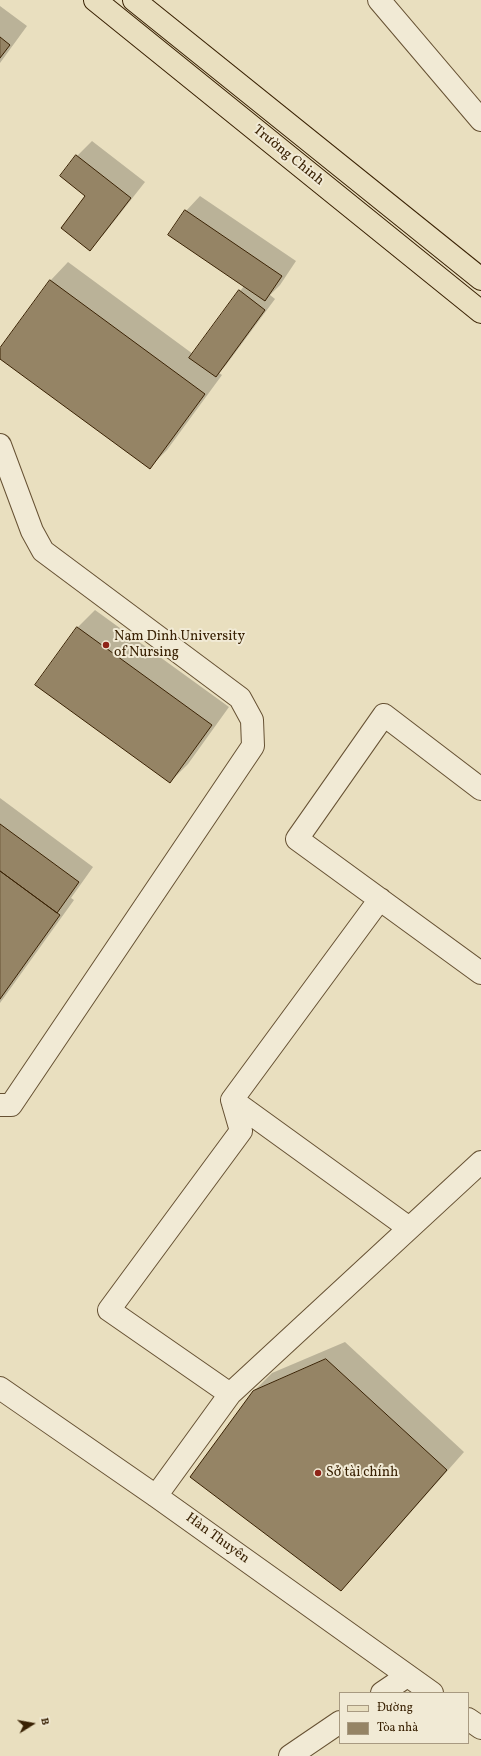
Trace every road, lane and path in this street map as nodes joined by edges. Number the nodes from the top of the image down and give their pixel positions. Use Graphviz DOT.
graph roads {
  1 [pos="95,0"];
  2 [pos="134,0"];
  3 [pos="379,0"];
  4 [pos="481,120"];
  5 [pos="481,279"];
  6 [pos="481,312"];
  7 [pos="0,445"];
  8 [pos="481,789"];
  9 [pos="380,899"];
  10 [pos="481,973"];
  11 [pos="232,1100"];
  12 [pos="0,1105"];
  13 [pos="481,1162"];
  14 [pos="409,1228"];
  15 [pos="0,1388"];
  16 [pos="230,1394"];
  17 [pos="156,1496"];
  18 [pos="407,1676"];
  19 [pos="383,1692"];
  20 [pos="431,1692"];
  21 [pos="469,1720"];
  22 [pos="339,1723"];
  23 [pos="481,1728"];
  24 [pos="290,1756"];
  1 -- 6 [label="main road, Trường Chinh"];
  2 -- 5 [label="main road, Trường Chinh"];
  3 -- 4 [label="street"];
  7 -- 12 [label="street"];
  8 -- 9 [label="street"];
  9 -- 10 [label="street"];
  9 -- 11 [label="street"];
  11 -- 14 [label="street"];
  11 -- 16 [label="street"];
  13 -- 14 [label="street"];
  14 -- 16 [label="street"];
  15 -- 17 [label="street, Hàn Thuyên"];
  16 -- 17 [label="street"];
  17 -- 18 [label="street, Hàn Thuyên"];
  18 -- 19 [label="street"];
  18 -- 20 [label="street, Hàn Thuyên"];
  21 -- 23 [label="street"];
  22 -- 24 [label="street"];
}
